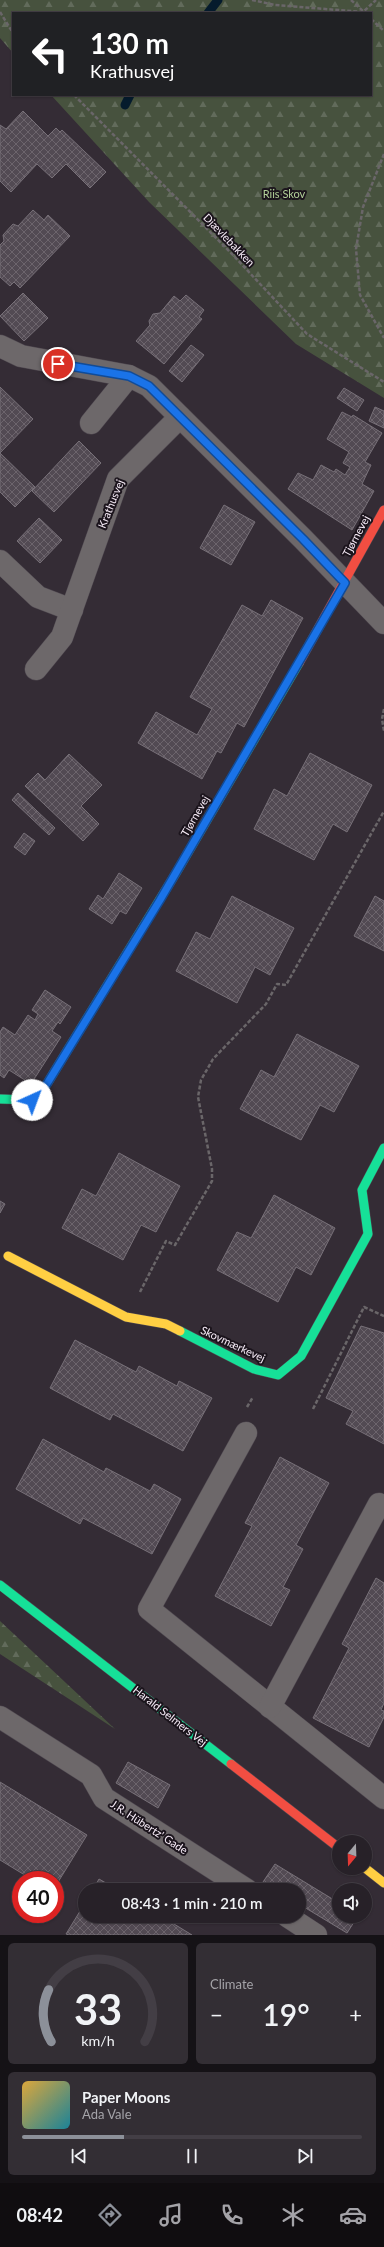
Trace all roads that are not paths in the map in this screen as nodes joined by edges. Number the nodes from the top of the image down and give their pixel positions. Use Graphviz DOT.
graph roads {
  1 [pos="0,346"];
  2 [pos="129,376"];
  3 [pos="180,417"];
  4 [pos="91,423"];
  5 [pos="384,510"];
  6 [pos="0,561"];
  7 [pos="345,583"];
  8 [pos="72,610"];
  9 [pos="384,623"];
  10 [pos="36,669"];
  11 [pos="0,1099"];
  12 [pos="384,1148"];
  13 [pos="8,1256"];
  14 [pos="246,1433"];
  15 [pos="379,1504"];
  16 [pos="0,1585"];
  17 [pos="270,1707"];
  18 [pos="0,1717"];
  19 [pos="384,1798"];
  20 [pos="332,1843"];
  21 [pos="372,1874"];
  22 [pos="235,1883"];
  23 [pos="384,1883"];
  24 [pos="298,1923"];
  25 [pos="316,1935"];
  1 -- 2 [label="street"];
  2 -- 3 [label="street"];
  2 -- 4 [label="street"];
  3 -- 7 [label="street"];
  3 -- 8 [label="street, Krathusvej"];
  5 -- 7 [label="street, Tjørnevej"];
  6 -- 8 [label="street"];
  7 -- 9 [label="street"];
  7 -- 11 [label="street, Tjørnevej"];
  8 -- 10 [label="street, Krathusvej"];
  12 -- 13 [label="street, Skovmærkevej"];
  14 -- 17 [label="street"];
  15 -- 17 [label="street"];
  16 -- 20 [label="street, Harald Selmers Vej"];
  17 -- 19 [label="street"];
  18 -- 22 [label="street, J.R. Hübertz' Gade"];
  21 -- 23 [label="street"];
  24 -- 25 [label="street"];
}
